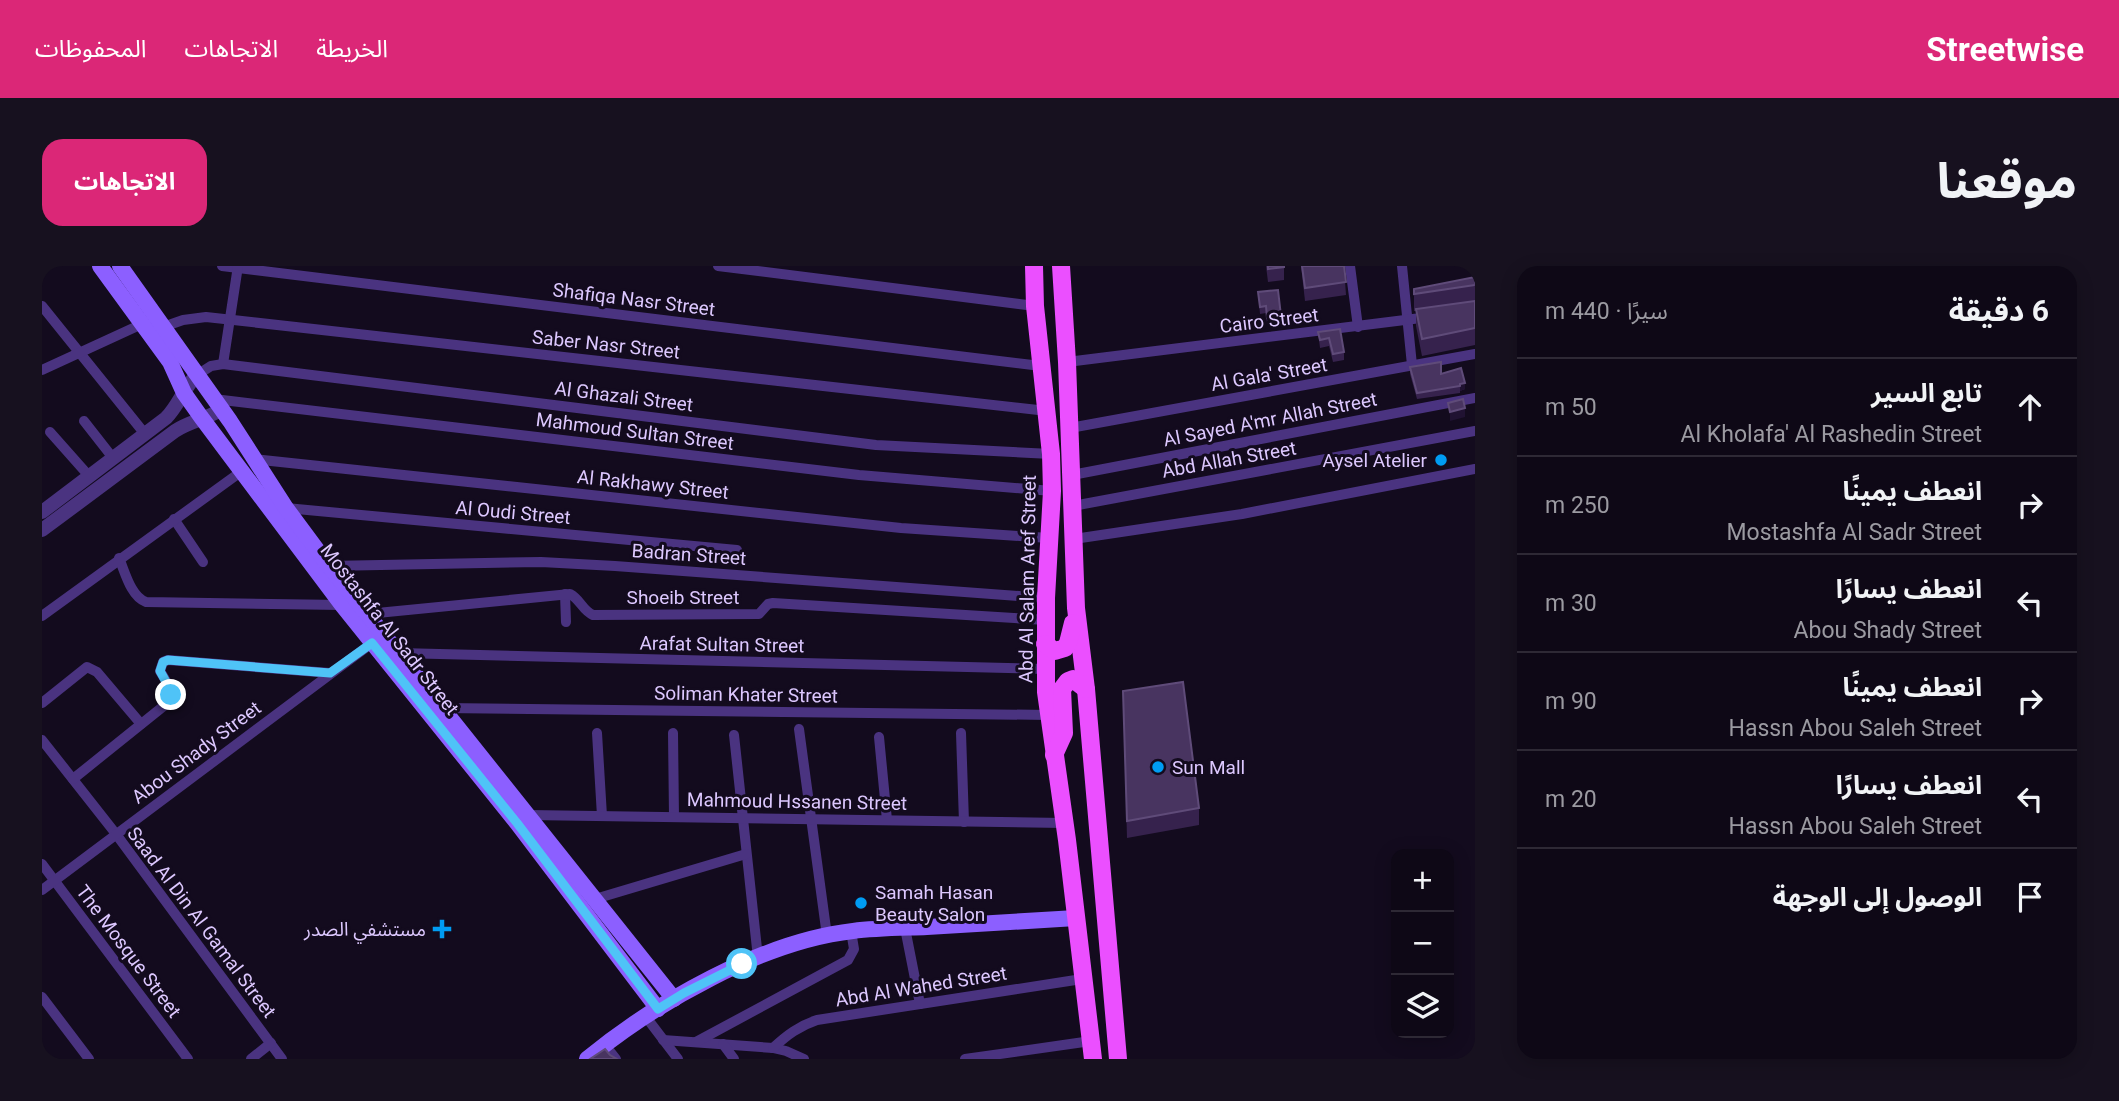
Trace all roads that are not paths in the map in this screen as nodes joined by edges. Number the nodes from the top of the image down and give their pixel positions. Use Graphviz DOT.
graph roads {
  1 [pos="100,266"];
  2 [pos="120,266"];
  3 [pos="222,266"];
  4 [pos="718,266"];
  5 [pos="1034,266"];
  6 [pos="1061,266"];
  7 [pos="1350,266"];
  8 [pos="1402,266"];
  9 [pos="238,267"];
  10 [pos="43,306"];
  11 [pos="1035,306"];
  12 [pos="1434,317"];
  13 [pos="231,320"];
  14 [pos="1407,321"];
  15 [pos="142,324"];
  16 [pos="163,327"];
  17 [pos="1357,327"];
  18 [pos="80,352"];
  19 [pos="1475,354"];
  20 [pos="1067,362"];
  21 [pos="223,364"];
  22 [pos="181,365"];
  23 [pos="1412,365"];
  24 [pos="1041,366"];
  25 [pos="42,370"];
  26 [pos="197,375"];
  27 [pos="184,393"];
  28 [pos="1475,398"];
  29 [pos="222,410"];
  30 [pos="1047,411"];
  31 [pos="201,417"];
  32 [pos="84,421"];
  33 [pos="170,424"];
  34 [pos="1070,428"];
  35 [pos="212,431"];
  36 [pos="1475,431"];
  37 [pos="51,432"];
  38 [pos="145,434"];
  39 [pos="1051,454"];
  40 [pos="113,458"];
  41 [pos="248,465"];
  42 [pos="1475,469"];
  43 [pos="1072,475"];
  44 [pos="89,476"];
  45 [pos="1052,491"];
  46 [pos="1073,506"];
  47 [pos="286,509"];
  48 [pos="42,512"];
  49 [pos="174,519"];
  50 [pos="42,530"];
  51 [pos="1049,538"];
  52 [pos="1074,539"];
  53 [pos="737,550"];
  54 [pos="119,558"];
  55 [pos="203,562"];
  56 [pos="329,566"];
  57 [pos="565,594"];
  58 [pos="1046,598"];
  59 [pos="342,605"];
  60 [pos="1076,608"];
  61 [pos="367,614"];
  62 [pos="42,615"];
  63 [pos="1046,620"];
  64 [pos="566,622"];
  65 [pos="372,643"];
  66 [pos="1045,644"];
  67 [pos="399,653"];
  68 [pos="1045,669"];
  69 [pos="330,673"];
  70 [pos="1086,689"];
  71 [pos="42,703"];
  72 [pos="442,708"];
  73 [pos="1049,715"];
  74 [pos="141,724"];
  75 [pos="799,729"];
  76 [pos="597,733"];
  77 [pos="673,733"];
  78 [pos="961,733"];
  79 [pos="734,735"];
  80 [pos="879,737"];
  81 [pos="42,740"];
  82 [pos="1054,755"];
  83 [pos="73,779"];
  84 [pos="528,815"];
  85 [pos="602,816"];
  86 [pos="674,817"];
  87 [pos="743,818"];
  88 [pos="811,819"];
  89 [pos="887,820"];
  90 [pos="964,822"];
  91 [pos="1064,823"];
  92 [pos="116,834"];
  93 [pos="746,854"];
  94 [pos="42,864"];
  95 [pos="54,881"];
  96 [pos="42,890"];
  97 [pos="595,899"];
  98 [pos="1076,918"];
  99 [pos="905,928"];
  100 [pos="851,931"];
  101 [pos="827,936"];
  102 [pos="758,958"];
  103 [pos="1082,979"];
  104 [pos="674,999"];
  105 [pos="44,1003"];
  106 [pos="920,1004"];
  107 [pos="652,1013"];
  108 [pos="663,1040"];
  109 [pos="696,1042"];
  110 [pos="271,1043"];
  111 [pos="723,1044"];
  112 [pos="605,1045"];
  113 [pos="773,1048"];
  114 [pos="1092,1050"];
  115 [pos="89,1059"];
  116 [pos="188,1059"];
  117 [pos="251,1059"];
  118 [pos="282,1059"];
  119 [pos="587,1059"];
  120 [pos="616,1059"];
  121 [pos="678,1059"];
  122 [pos="734,1059"];
  123 [pos="804,1059"];
  124 [pos="965,1059"];
  125 [pos="1118,1059"];
  1 -- 15 [label="main road, Mostashfa Al Sadr Street"];
  2 -- 16 [label="main road, Mostashfa Al Sadr Street"];
  3 -- 9 [label="street, Shafiqa Nasr Street"];
  4 -- 11 [label="street"];
  5 -- 11 [label="main road, Abd Al Salam Aref Street"];
  6 -- 20 [label="main road"];
  7 -- 17 [label="street"];
  8 -- 14 [label="street"];
  9 -- 13 [label="street"];
  9 -- 24 [label="street, Shafiqa Nasr Street"];
  10 -- 18 [label="street"];
  11 -- 24 [label="main road, Abd Al Salam Aref Street"];
  12 -- 14 [label="street, Cairo Street"];
  13 -- 16 [label="street, Saber Nasr Street"];
  13 -- 21 [label="street"];
  13 -- 30 [label="street, Saber Nasr Street"];
  14 -- 17 [label="street, Cairo Street"];
  14 -- 23 [label="street"];
  15 -- 18 [label="street"];
  15 -- 22 [label="main road, Mostashfa Al Sadr Street"];
  16 -- 22 [label="main road, Mostashfa Al Sadr Street"];
  17 -- 20 [label="street, Cairo Street"];
  18 -- 25 [label="street"];
  18 -- 38 [label="street"];
  19 -- 23 [label="street, Al Gala' Street"];
  20 -- 34 [label="main road"];
  21 -- 26 [label="street"];
  21 -- 39 [label="street, Al Ghazali Street"];
  22 -- 26 [label="main road, Mostashfa Al Sadr Street"];
  22 -- 27 [label="main road, Mostashfa Al Sadr Street"];
  23 -- 34 [label="street, Al Gala' Street"];
  24 -- 30 [label="main road, Abd Al Salam Aref Street"];
  26 -- 27 [label="street"];
  26 -- 29 [label="main road, Mostashfa Al Sadr Street"];
  27 -- 31 [label="main road, Mostashfa Al Sadr Street"];
  27 -- 33 [label="street"];
  28 -- 43 [label="street, Al Sayed A'mr Allah Street"];
  29 -- 31 [label="street"];
  29 -- 35 [label="main road"];
  29 -- 41 [label="main road, Mostashfa Al Sadr Street"];
  29 -- 45 [label="street, Mahmoud Sultan Street"];
  30 -- 39 [label="main road, Abd Al Salam Aref Street"];
  31 -- 33 [label="street"];
  31 -- 35 [label="main road, Mostashfa Al Sadr Street"];
  32 -- 40 [label="street"];
  33 -- 38 [label="street"];
  33 -- 50 [label="street"];
  34 -- 43 [label="main road"];
  35 -- 41 [label="main road, Mostashfa Al Sadr Street"];
  36 -- 46 [label="street, Abd Allah Street"];
  37 -- 44 [label="street"];
  38 -- 40 [label="street"];
  39 -- 45 [label="main road, Abd Al Salam Aref Street"];
  40 -- 44 [label="street"];
  41 -- 47 [label="main road, Mostashfa Al Sadr Street"];
  41 -- 49 [label="street"];
  41 -- 51 [label="street, Al Rakhawy Street"];
  41 -- 59 [label="main road, Mostashfa Al Sadr Street"];
  42 -- 52 [label="street"];
  43 -- 46 [label="main road"];
  44 -- 48 [label="street"];
  45 -- 51 [label="main road, Abd Al Salam Aref Street"];
  46 -- 52 [label="main road"];
  47 -- 53 [label="street, Al Oudi Street"];
  47 -- 56 [label="main road, Mostashfa Al Sadr Street"];
  49 -- 54 [label="street"];
  49 -- 55 [label="street"];
  51 -- 58 [label="main road, Abd Al Salam Aref Street"];
  52 -- 60 [label="main road"];
  54 -- 59 [label="street"];
  54 -- 62 [label="street"];
  56 -- 58 [label="street, Badran Street"];
  56 -- 61 [label="main road, Mostashfa Al Sadr Street"];
  57 -- 61 [label="street"];
  57 -- 63 [label="street, Shoeib Street"];
  57 -- 64 [label="street"];
  58 -- 63 [label="main road, Abd Al Salam Aref Street"];
  59 -- 65 [label="main road, Mostashfa Al Sadr Street"];
  60 -- 66 [label="main road"];
  60 -- 70 [label="main road"];
  61 -- 67 [label="main road, Mostashfa Al Sadr Street"];
  63 -- 66 [label="main road, Abd Al Salam Aref Street"];
  65 -- 69 [label="street, Abou Shady Street"];
  65 -- 107 [label="main road, Mostashfa Al Sadr Street"];
  66 -- 68 [label="main road, Abd Al Salam Aref Street"];
  67 -- 68 [label="street, Arafat Sultan Street"];
  67 -- 72 [label="main road, Mostashfa Al Sadr Street"];
  68 -- 73 [label="main road, Abd Al Salam Aref Street"];
  69 -- 74 [label="street"];
  69 -- 92 [label="street, Abou Shady Street"];
  70 -- 82 [label="main road"];
  70 -- 125 [label="main road"];
  71 -- 74 [label="street"];
  72 -- 73 [label="street, Soliman Khater Street"];
  72 -- 84 [label="main road, Mostashfa Al Sadr Street"];
  73 -- 82 [label="main road, Abd Al Salam Aref Street"];
  74 -- 83 [label="street"];
  75 -- 88 [label="street"];
  76 -- 85 [label="street"];
  77 -- 86 [label="street"];
  78 -- 90 [label="street"];
  79 -- 87 [label="street"];
  80 -- 89 [label="street"];
  81 -- 83 [label="street, Saad Al Din Al Gamal Street"];
  82 -- 91 [label="main road, Abd Al Salam Aref Street"];
  83 -- 92 [label="street, Saad Al Din Al Gamal Street"];
  84 -- 85 [label="street, Mahmoud Hssanen Street"];
  84 -- 97 [label="main road, Mostashfa Al Sadr Street"];
  85 -- 86 [label="street, Mahmoud Hssanen Street"];
  86 -- 87 [label="street, Mahmoud Hssanen Street"];
  87 -- 88 [label="street, Mahmoud Hssanen Street"];
  87 -- 93 [label="street"];
  88 -- 89 [label="street, Mahmoud Hssanen Street"];
  88 -- 101 [label="street"];
  89 -- 90 [label="street, Mahmoud Hssanen Street"];
  90 -- 91 [label="street, Mahmoud Hssanen Street"];
  91 -- 98 [label="main road, Abd Al Salam Aref Street"];
  92 -- 95 [label="street, Abou Shady Street"];
  92 -- 110 [label="street, Saad Al Din Al Gamal Street"];
  93 -- 97 [label="street"];
  93 -- 102 [label="street"];
  94 -- 95 [label="street, The Mosque Street"];
  95 -- 96 [label="street, Abou Shady Street"];
  95 -- 116 [label="street, The Mosque Street"];
  97 -- 104 [label="main road, Mostashfa Al Sadr Street"];
  98 -- 99 [label="main road"];
  98 -- 103 [label="main road, Abd Al Salam Aref Street"];
  99 -- 100 [label="main road"];
  99 -- 106 [label="street"];
  100 -- 101 [label="main road"];
  100 -- 109 [label="street"];
  101 -- 102 [label="main road"];
  102 -- 104 [label="main road"];
  103 -- 106 [label="street, Abd Al Wahed Street"];
  103 -- 114 [label="main road, Abd Al Salam Aref Street"];
  104 -- 107 [label="main road"];
  105 -- 115 [label="street"];
  106 -- 113 [label="street, Abd Al Wahed Street"];
  107 -- 108 [label="street"];
  107 -- 112 [label="main road"];
  108 -- 109 [label="street"];
  108 -- 121 [label="street"];
  109 -- 111 [label="street"];
  110 -- 117 [label="street"];
  110 -- 118 [label="street, Saad Al Din Al Gamal Street"];
  111 -- 113 [label="street"];
  111 -- 122 [label="street"];
  112 -- 119 [label="main road"];
  112 -- 120 [label="street"];
  113 -- 123 [label="street"];
  114 -- 124 [label="street"];
}
